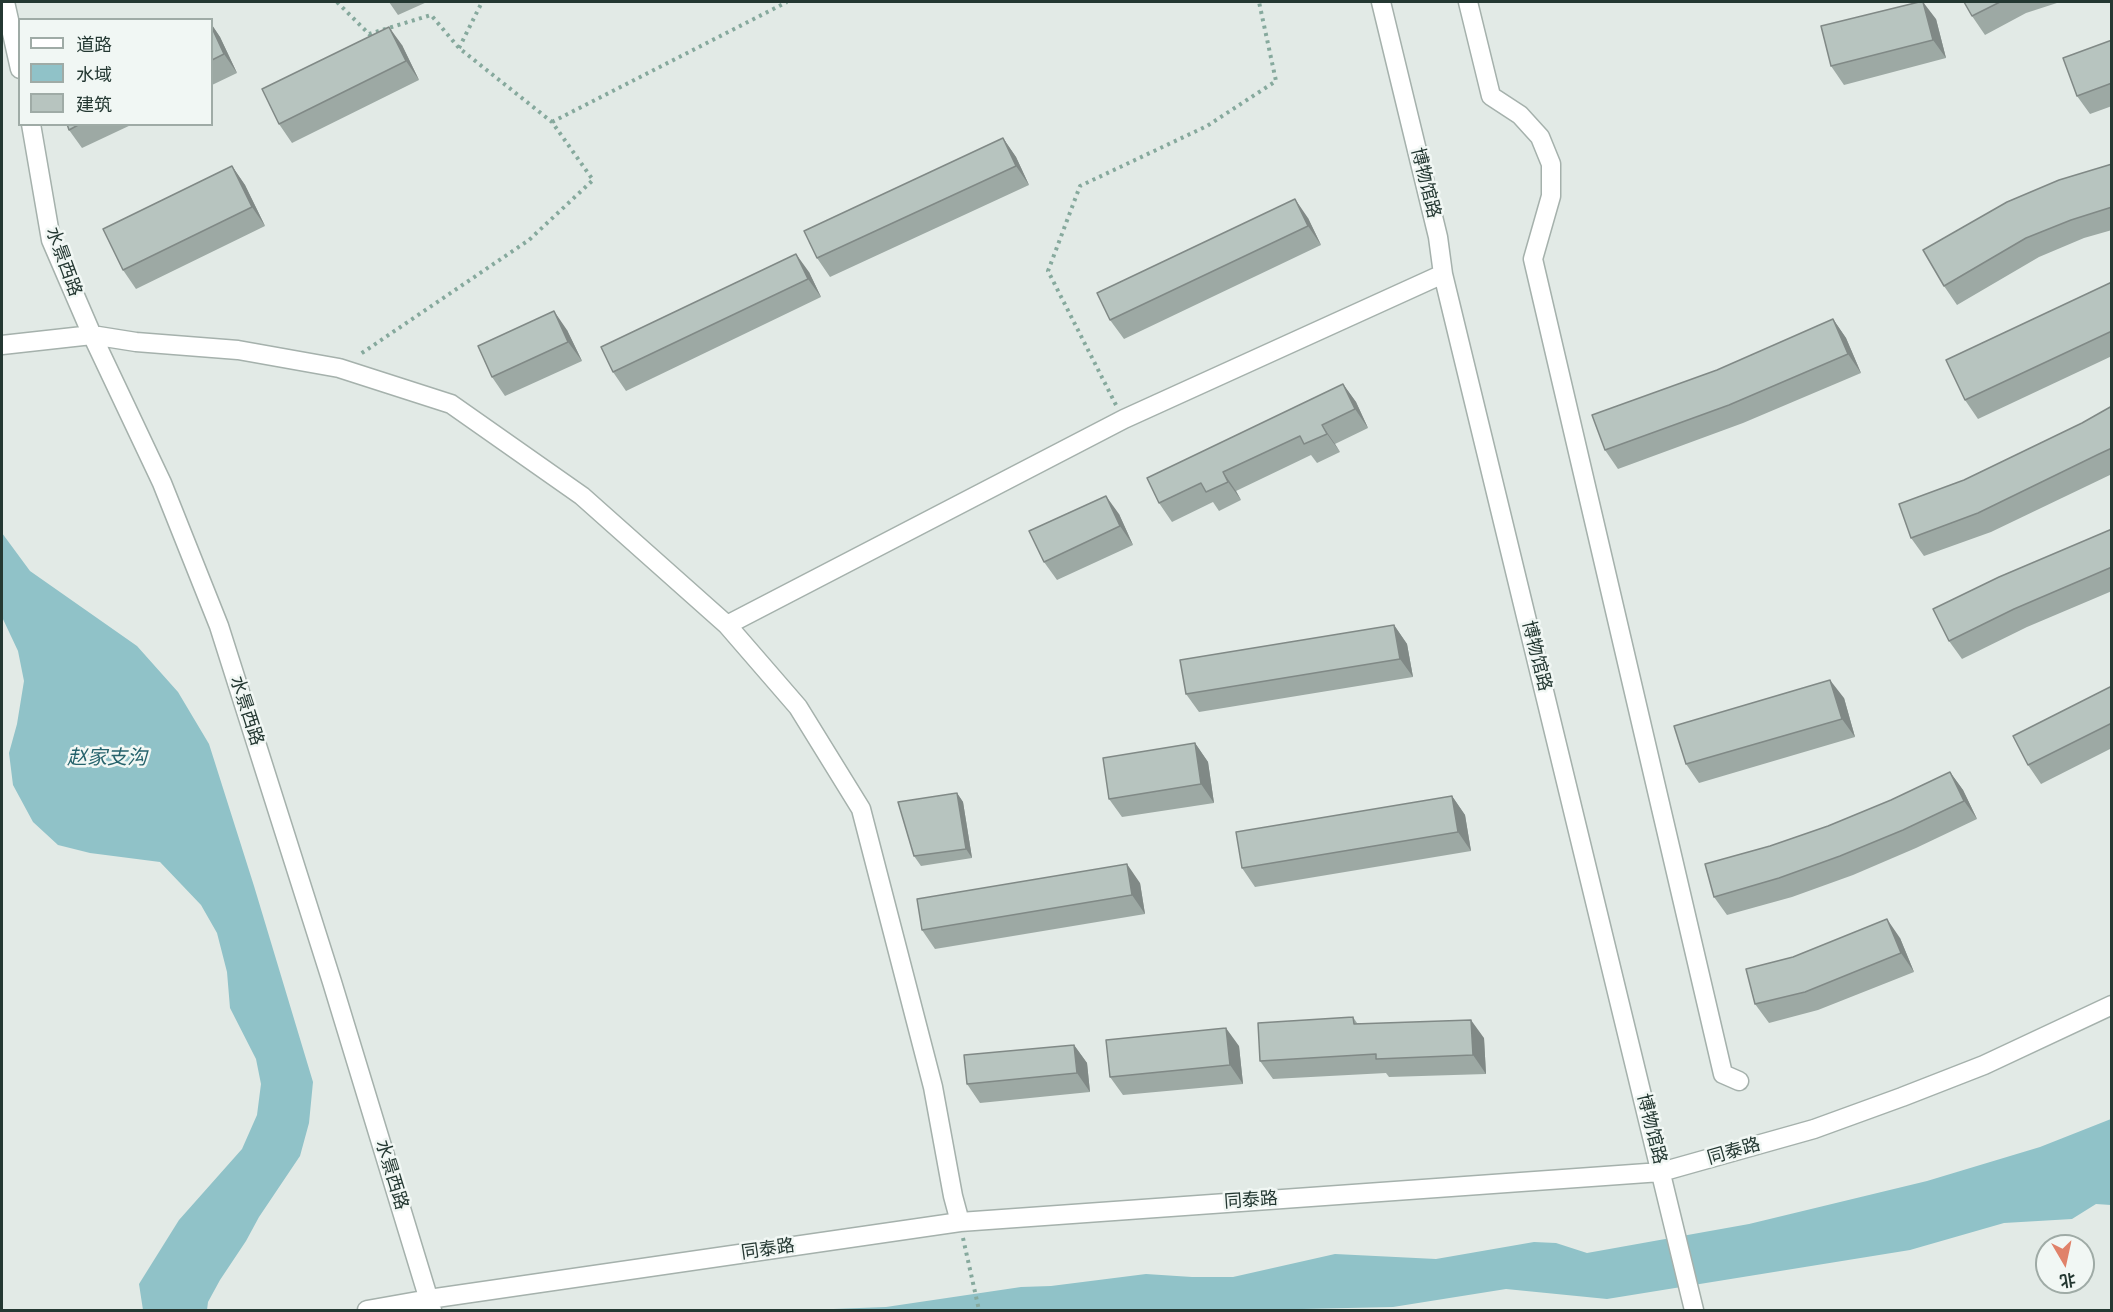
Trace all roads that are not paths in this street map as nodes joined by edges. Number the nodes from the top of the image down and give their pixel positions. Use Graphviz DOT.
graph roads {
  1 [pos="4,2"];
  2 [pos="1382,2"];
  3 [pos="1468,2"];
  4 [pos="18,61"];
  5 [pos="31,126"];
  6 [pos="1443,274"];
  7 [pos="92,334"];
  8 [pos="2,345"];
  9 [pos="727,626"];
  10 [pos="2112,1005"];
  11 [pos="1739,1081"];
  12 [pos="1661,1172"];
  13 [pos="960,1222"];
  14 [pos="431,1305"];
  15 [pos="1694,1308"];
  16 [pos="366,1311"];
  1 -- 4 [label="street"];
  2 -- 6 [label="street, 博物馆路"];
  3 -- 11 [label="street"];
  5 -- 7 [label="street, 水景西路"];
  6 -- 9 [label="street"];
  6 -- 12 [label="street, 博物馆路"];
  7 -- 8 [label="street"];
  7 -- 9 [label="street"];
  7 -- 14 [label="street, 水景西路"];
  9 -- 13 [label="street"];
  10 -- 12 [label="street, 同泰路"];
  12 -- 13 [label="street, 同泰路"];
  12 -- 15 [label="street, 博物馆路"];
  13 -- 14 [label="street, 同泰路"];
  14 -- 16 [label="street, 同泰路"];
}
